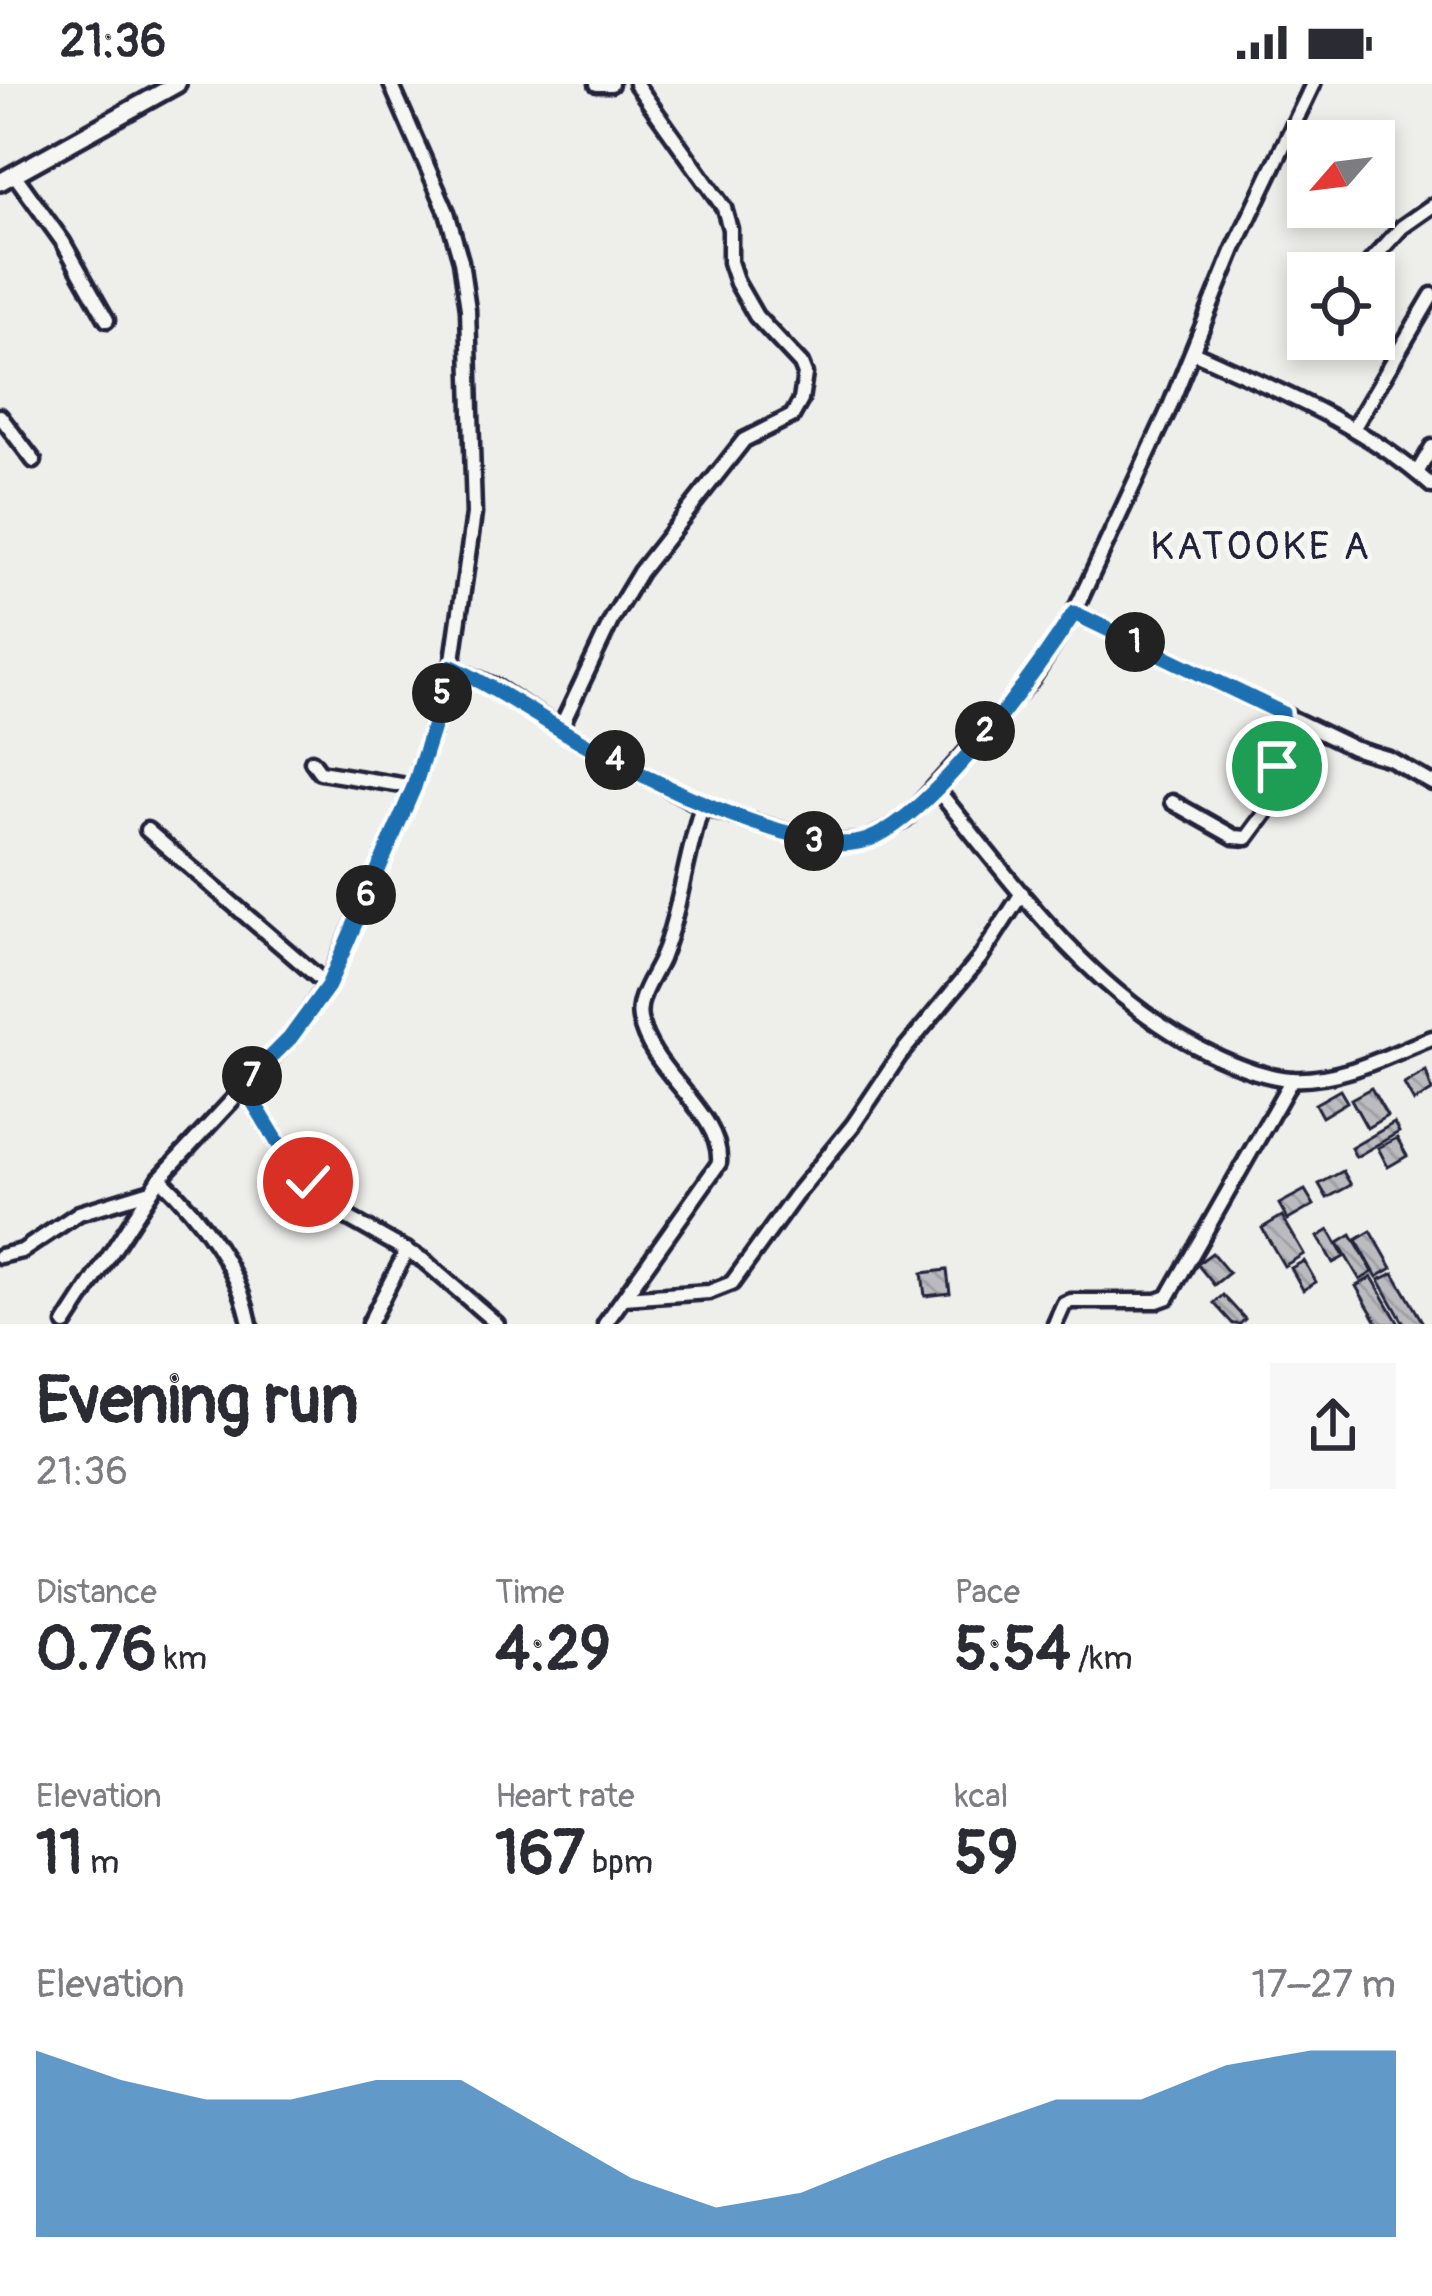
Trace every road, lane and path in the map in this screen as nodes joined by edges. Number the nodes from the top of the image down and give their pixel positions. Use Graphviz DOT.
graph roads {
  1 [pos="177,84"];
  2 [pos="392,84"];
  3 [pos="597,84"];
  4 [pos="611,84"];
  5 [pos="636,84"];
  6 [pos="1313,84"];
  7 [pos="7,178"];
  8 [pos="1432,206"];
  9 [pos="1379,252"];
  10 [pos="1432,295"];
  11 [pos="107,320"];
  12 [pos="1193,352"];
  13 [pos="0,416"];
  14 [pos="1353,429"];
  15 [pos="1432,447"];
  16 [pos="34,460"];
  17 [pos="1418,473"];
  18 [pos="1432,486"];
  19 [pos="1074,613"];
  20 [pos="452,667"];
  21 [pos="1282,713"];
  22 [pos="560,729"];
  23 [pos="312,761"];
  24 [pos="1432,783"];
  25 [pos="414,787"];
  26 [pos="935,787"];
  27 [pos="1172,802"];
  28 [pos="702,806"];
  29 [pos="147,830"];
  30 [pos="1022,892"];
  31 [pos="328,986"];
  32 [pos="1432,1038"];
  33 [pos="1292,1079"];
  34 [pos="243,1085"];
  35 [pos="156,1185"];
  36 [pos="406,1250"];
  37 [pos="0,1256"];
  38 [pos="624,1298"];
  39 [pos="65,1324"];
  40 [pos="250,1324"];
  41 [pos="369,1324"];
  42 [pos="497,1324"];
  43 [pos="605,1324"];
  44 [pos="1055,1324"];
  1 -- 7 [label="street"];
  2 -- 20 [label="street"];
  3 -- 4 [label="street"];
  5 -- 22 [label="street"];
  6 -- 12 [label="street"];
  7 -- 11 [label="street"];
  8 -- 9 [label="street"];
  10 -- 14 [label="street"];
  12 -- 14 [label="street"];
  12 -- 19 [label="street"];
  13 -- 16 [label="street"];
  14 -- 17 [label="street"];
  15 -- 17 [label="street"];
  17 -- 18 [label="street"];
  19 -- 21 [label="street"];
  19 -- 26 [label="street"];
  20 -- 22 [label="street"];
  20 -- 25 [label="street"];
  21 -- 24 [label="street"];
  21 -- 27 [label="street"];
  22 -- 28 [label="street"];
  23 -- 25 [label="street"];
  25 -- 31 [label="street"];
  26 -- 28 [label="street"];
  26 -- 30 [label="street"];
  28 -- 38 [label="street"];
  29 -- 31 [label="street"];
  30 -- 33 [label="street"];
  30 -- 38 [label="street"];
  31 -- 34 [label="street"];
  32 -- 33 [label="street"];
  33 -- 44 [label="street"];
  34 -- 35 [label="street"];
  34 -- 36 [label="street"];
  35 -- 37 [label="street"];
  35 -- 39 [label="street"];
  35 -- 40 [label="street"];
  36 -- 41 [label="street"];
  36 -- 42 [label="street"];
  38 -- 43 [label="street"];
}
